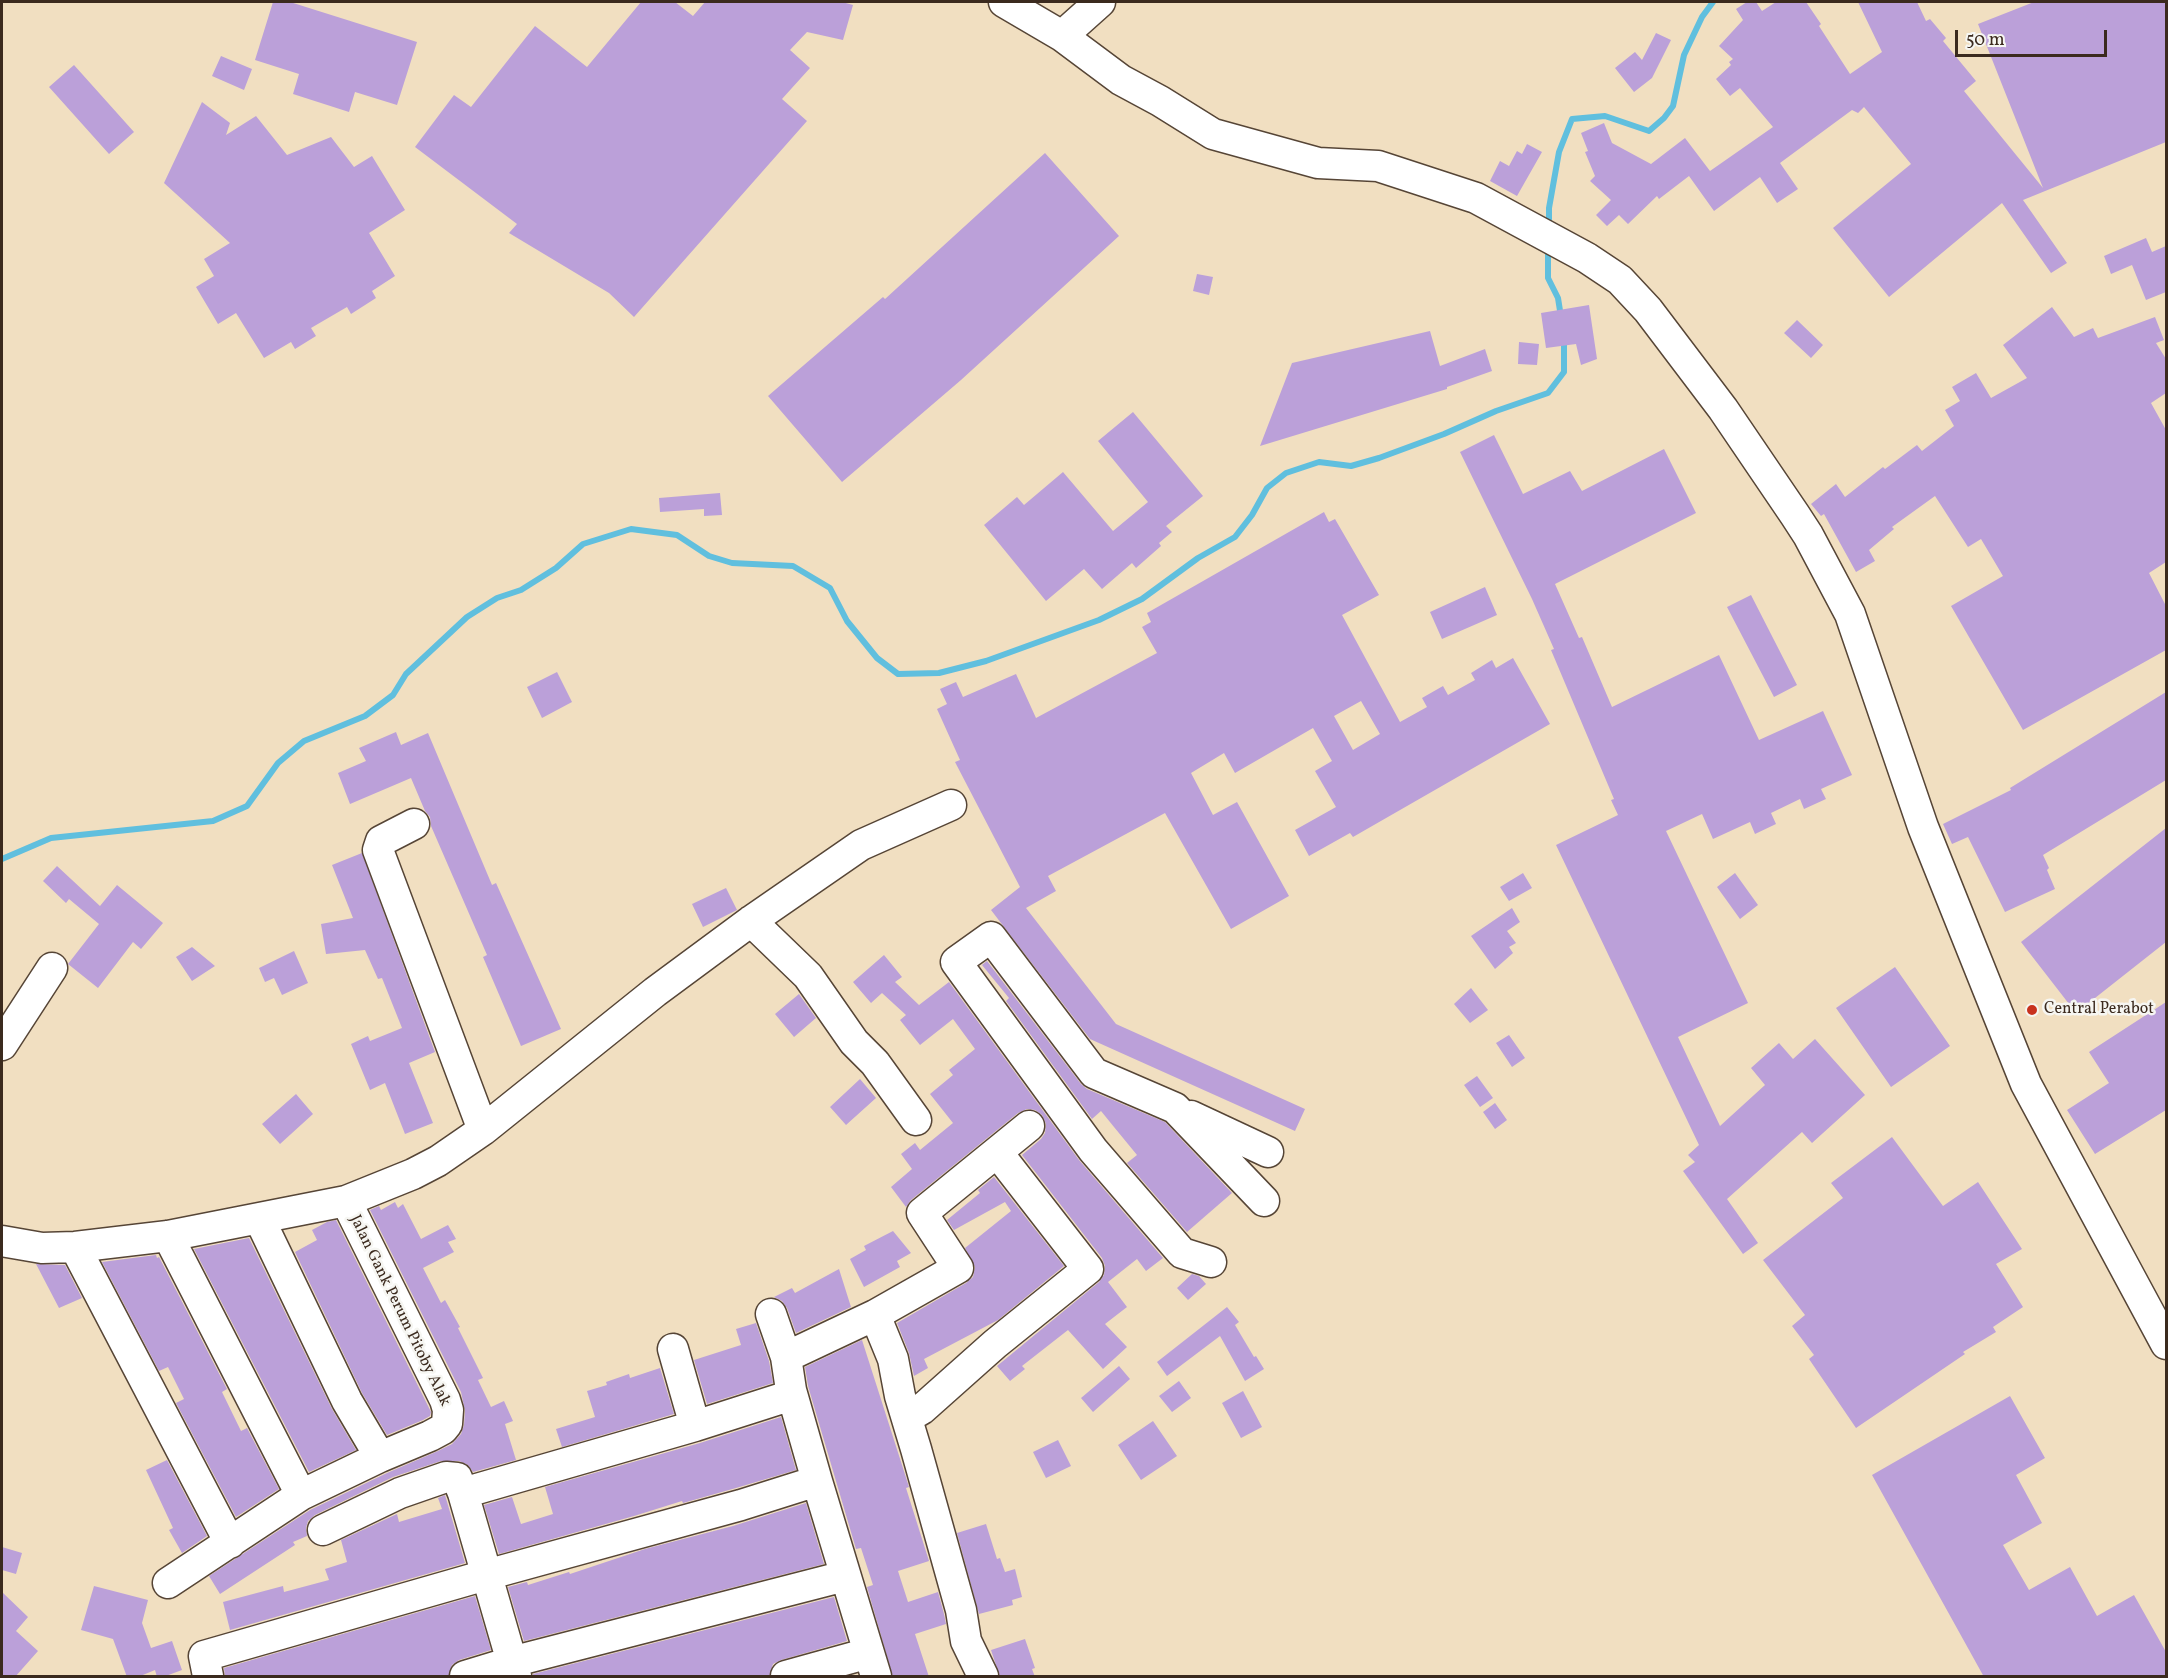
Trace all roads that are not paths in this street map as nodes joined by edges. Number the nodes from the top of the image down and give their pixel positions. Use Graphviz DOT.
graph roads {
  1 [pos="1004,2"];
  2 [pos="1100,2"];
  3 [pos="1062,36"];
  4 [pos="951,805"];
  5 [pos="414,824"];
  6 [pos="751,921"];
  7 [pos="52,968"];
  8 [pos="2,1045"];
  9 [pos="1106,1078"];
  10 [pos="1062,1107"];
  11 [pos="1175,1108"];
  12 [pos="916,1120"];
  13 [pos="1029,1126"];
  14 [pos="483,1130"];
  15 [pos="997,1152"];
  16 [pos="1268,1152"];
  17 [pos="346,1201"];
  18 [pos="1264,1201"];
  19 [pos="259,1218"];
  20 [pos="168,1236"];
  21 [pos="2,1241"];
  22 [pos="75,1247"];
  23 [pos="1211,1262"];
  24 [pos="771,1314"];
  25 [pos="875,1316"];
  26 [pos="2166,1344"];
  27 [pos="673,1349"];
  28 [pos="786,1357"];
  29 [pos="792,1395"];
  30 [pos="907,1418"];
  31 [pos="695,1426"];
  32 [pos="380,1456"];
  33 [pos="817,1481"];
  34 [pos="463,1492"];
  35 [pos="301,1496"];
  36 [pos="323,1530"];
  37 [pos="230,1543"];
  38 [pos="486,1575"];
  39 [pos="845,1576"];
  40 [pos="168,1583"];
  41 [pos="870,1659"];
  42 [pos="514,1669"];
  43 [pos="208,1677"];
  44 [pos="465,1677"];
  45 [pos="786,1677"];
  46 [pos="982,1677"];
  1 -- 3 [label="street"];
  2 -- 3 [label="street"];
  3 -- 26 [label="street"];
  4 -- 6 [label="street"];
  5 -- 14 [label="street"];
  6 -- 12 [label="street"];
  6 -- 14 [label="street"];
  7 -- 8 [label="street"];
  9 -- 10 [label="street"];
  9 -- 10 [label="street"];
  9 -- 11 [label="street"];
  10 -- 23 [label="street"];
  11 -- 16 [label="street"];
  11 -- 18 [label="street"];
  13 -- 15 [label="street"];
  14 -- 17 [label="street"];
  15 -- 25 [label="street"];
  15 -- 30 [label="street"];
  17 -- 19 [label="street"];
  17 -- 32 [label="street, Jalan Gank Perum Pitoby Alak"];
  19 -- 20 [label="street"];
  19 -- 32 [label="street"];
  20 -- 22 [label="street"];
  20 -- 35 [label="street"];
  21 -- 22 [label="street"];
  22 -- 37 [label="street"];
  24 -- 28 [label="street"];
  25 -- 28 [label="street"];
  25 -- 30 [label="street"];
  27 -- 31 [label="street"];
  28 -- 29 [label="street"];
  29 -- 31 [label="street"];
  29 -- 33 [label="street"];
  30 -- 46 [label="street"];
  31 -- 34 [label="street"];
  32 -- 35 [label="street, Jalan Gank Perum Pitoby Alak"];
  33 -- 38 [label="street"];
  33 -- 39 [label="street"];
  34 -- 36 [label="street"];
  34 -- 38 [label="street"];
  35 -- 37 [label="street, Jalan Gank Perum Pitoby Alak"];
  37 -- 40 [label="street, Jalan Gank Perum Pitoby Alak"];
  38 -- 42 [label="street"];
  38 -- 43 [label="street"];
  39 -- 41 [label="street"];
  39 -- 42 [label="street"];
  41 -- 45 [label="street"];
  42 -- 44 [label="street"];
}
